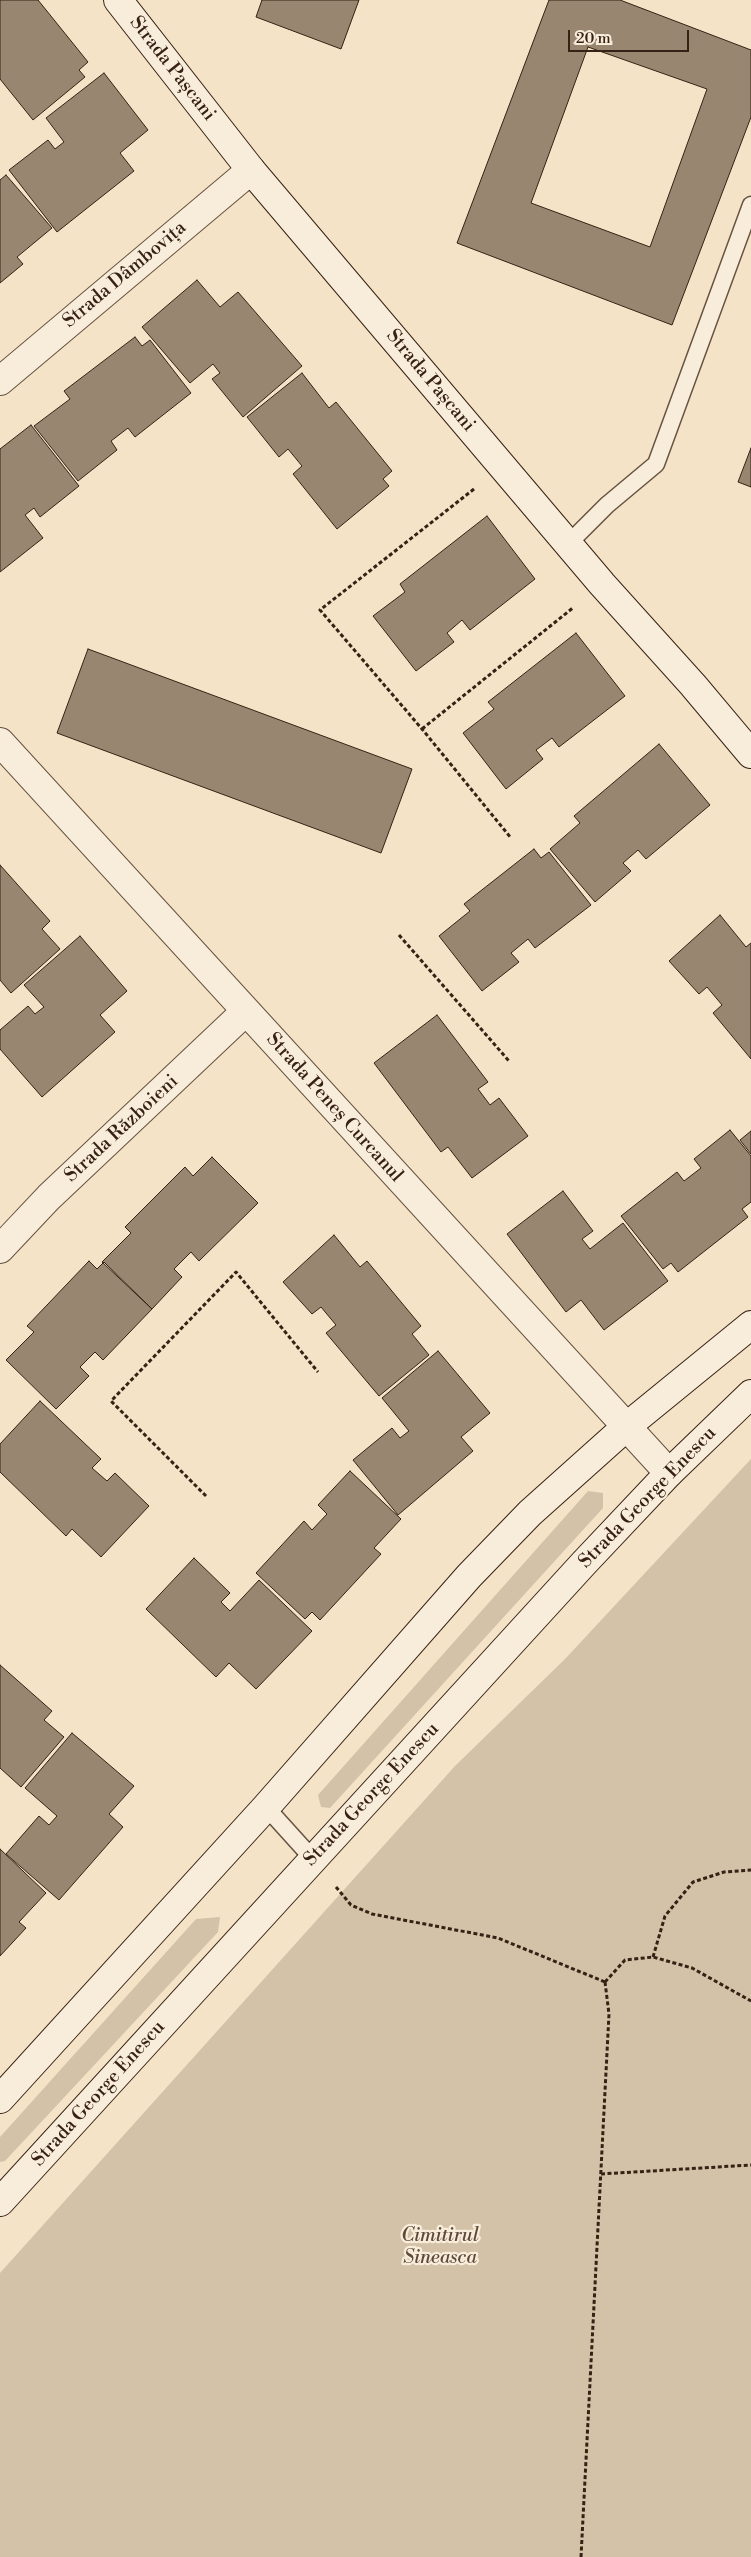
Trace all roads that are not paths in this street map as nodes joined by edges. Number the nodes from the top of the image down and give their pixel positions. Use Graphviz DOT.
graph roads {
  1 [pos="118,0"];
  2 [pos="250,170"];
  3 [pos="751,206"];
  4 [pos="0,381"];
  5 [pos="568,544"];
  6 [pos="0,742"];
  7 [pos="751,754"];
  8 [pos="246,1011"];
  9 [pos="0,1249"];
  10 [pos="751,1325"];
  11 [pos="751,1394"];
  12 [pos="626,1427"];
  13 [pos="669,1473"];
  14 [pos="266,1807"];
  15 [pos="313,1860"];
  16 [pos="0,2099"];
  17 [pos="0,2202"];
  1 -- 2 [label="street, Strada Pașcani"];
  2 -- 4 [label="street, Strada Dâmbovița"];
  2 -- 5 [label="street, Strada Pașcani"];
  3 -- 5 [label="lane"];
  5 -- 7 [label="street, Strada Pașcani"];
  6 -- 8 [label="street, Strada Peneș Curcanul"];
  8 -- 9 [label="street, Strada Războieni"];
  8 -- 12 [label="street, Strada Peneș Curcanul"];
  10 -- 12 [label="street"];
  11 -- 13 [label="street, Strada George Enescu"];
  12 -- 13 [label="street, Strada Peneș Curcanul"];
  12 -- 14 [label="street"];
  13 -- 15 [label="street, Strada George Enescu"];
  14 -- 15 [label="lane"];
  14 -- 16 [label="street"];
  15 -- 17 [label="street, Strada George Enescu"];
}
